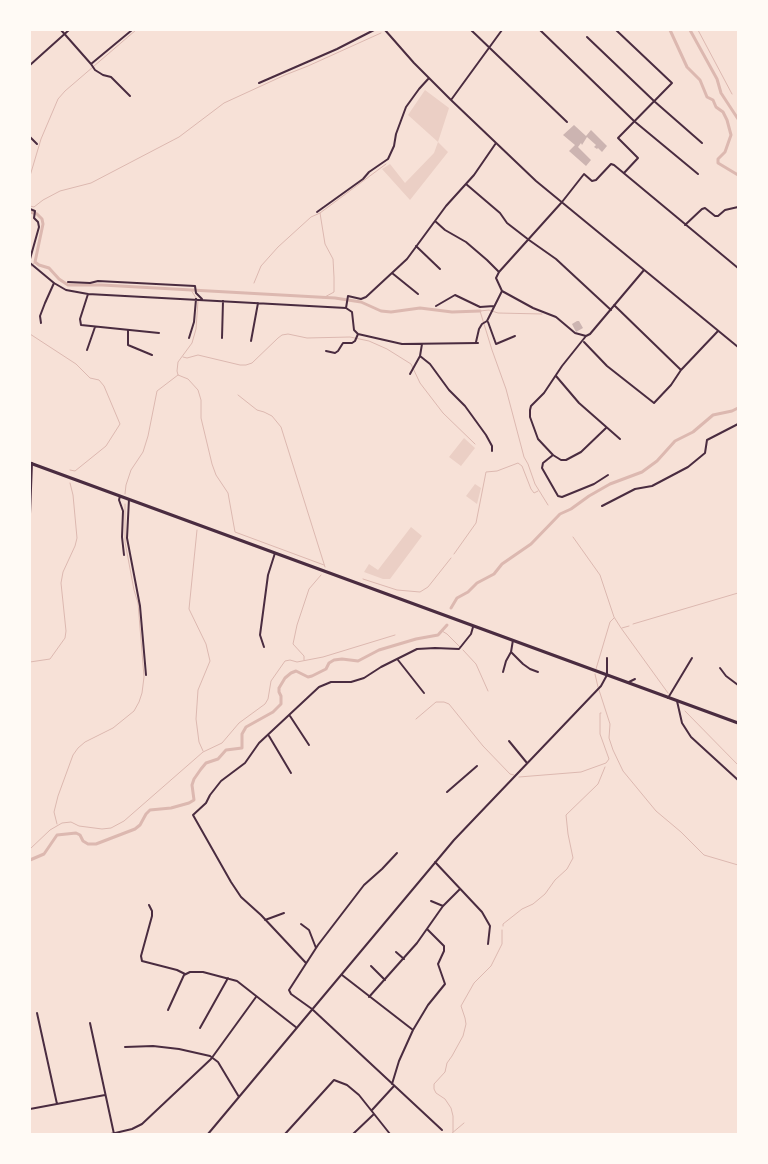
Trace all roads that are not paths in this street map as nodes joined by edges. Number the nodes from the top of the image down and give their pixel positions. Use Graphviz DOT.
graph roads {
  1 [pos="61,30"];
  2 [pos="69,30"];
  3 [pos="132,30"];
  4 [pos="374,30"];
  5 [pos="385,30"];
  6 [pos="471,30"];
  7 [pos="502,30"];
  8 [pos="540,30"];
  9 [pos="616,30"];
  10 [pos="64,34"];
  11 [pos="587,37"];
  12 [pos="489,47"];
  13 [pos="91,64"];
  14 [pos="30,65"];
  15 [pos="429,78"];
  16 [pos="259,83"];
  17 [pos="130,96"];
  18 [pos="451,100"];
  19 [pos="654,101"];
  20 [pos="634,121"];
  21 [pos="567,122"];
  22 [pos="30,137"];
  23 [pos="496,143"];
  24 [pos="702,143"];
  25 [pos="37,144"];
  26 [pos="624,173"];
  27 [pos="698,174"];
  28 [pos="466,184"];
  29 [pos="562,202"];
  30 [pos="738,207"];
  31 [pos="30,209"];
  32 [pos="316,212"];
  33 [pos="435,221"];
  34 [pos="685,225"];
  35 [pos="528,240"];
  36 [pos="416,246"];
  37 [pos="30,259"];
  38 [pos="30,263"];
  39 [pos="738,268"];
  40 [pos="440,269"];
  41 [pos="644,270"];
  42 [pos="499,272"];
  43 [pos="392,273"];
  44 [pos="68,282"];
  45 [pos="54,283"];
  46 [pos="502,291"];
  47 [pos="88,294"];
  48 [pos="418,294"];
  49 [pos="196,299"];
  50 [pos="202,299"];
  51 [pos="223,301"];
  52 [pos="258,303"];
  53 [pos="614,305"];
  54 [pos="436,306"];
  55 [pos="494,306"];
  56 [pos="346,308"];
  57 [pos="610,310"];
  58 [pos="487,320"];
  59 [pos="41,323"];
  60 [pos="95,327"];
  61 [pos="128,330"];
  62 [pos="718,331"];
  63 [pos="159,333"];
  64 [pos="358,334"];
  65 [pos="515,336"];
  66 [pos="586,336"];
  67 [pos="189,338"];
  68 [pos="222,338"];
  69 [pos="251,341"];
  70 [pos="583,341"];
  71 [pos="422,344"];
  72 [pos="738,347"];
  73 [pos="87,350"];
  74 [pos="326,351"];
  75 [pos="152,355"];
  76 [pos="420,356"];
  77 [pos="681,370"];
  78 [pos="410,374"];
  79 [pos="556,376"];
  80 [pos="738,424"];
  81 [pos="606,428"];
  82 [pos="620,439"];
  83 [pos="492,451"];
  84 [pos="553,455"];
  85 [pos="31,463"];
  86 [pos="608,475"];
  87 [pos="120,496"];
  88 [pos="129,499"];
  89 [pos="602,506"];
  90 [pos="30,514"];
  91 [pos="275,553"];
  92 [pos="124,555"];
  93 [pos="473,626"];
  94 [pos="513,640"];
  95 [pos="264,647"];
  96 [pos="511,652"];
  97 [pos="607,658"];
  98 [pos="692,658"];
  99 [pos="397,659"];
  100 [pos="720,668"];
  101 [pos="503,672"];
  102 [pos="538,672"];
  103 [pos="146,675"];
  104 [pos="607,675"];
  105 [pos="635,679"];
  106 [pos="627,682"];
  107 [pos="670,685"];
  108 [pos="738,685"];
  109 [pos="672,690"];
  110 [pos="424,694"];
  111 [pos="668,698"];
  112 [pos="677,701"];
  113 [pos="289,715"];
  114 [pos="737,722"];
  115 [pos="268,735"];
  116 [pos="509,741"];
  117 [pos="309,745"];
  118 [pos="527,763"];
  119 [pos="477,766"];
  120 [pos="291,773"];
  121 [pos="738,780"];
  122 [pos="447,792"];
  123 [pos="397,853"];
  124 [pos="435,862"];
  125 [pos="460,889"];
  126 [pos="431,901"];
  127 [pos="148,905"];
  128 [pos="442,906"];
  129 [pos="284,913"];
  130 [pos="265,920"];
  131 [pos="301,924"];
  132 [pos="427,929"];
  133 [pos="488,944"];
  134 [pos="316,948"];
  135 [pos="396,952"];
  136 [pos="404,959"];
  137 [pos="306,963"];
  138 [pos="371,966"];
  139 [pos="199,968"];
  140 [pos="197,972"];
  141 [pos="185,974"];
  142 [pos="342,975"];
  143 [pos="228,978"];
  144 [pos="385,980"];
  145 [pos="256,997"];
  146 [pos="369,997"];
  147 [pos="312,1009"];
  148 [pos="168,1010"];
  149 [pos="37,1013"];
  150 [pos="90,1023"];
  151 [pos="200,1028"];
  152 [pos="297,1028"];
  153 [pos="413,1030"];
  154 [pos="126,1047"];
  155 [pos="212,1057"];
  156 [pos="393,1085"];
  157 [pos="105,1095"];
  158 [pos="239,1097"];
  159 [pos="57,1104"];
  160 [pos="30,1110"];
  161 [pos="371,1111"];
  162 [pos="374,1114"];
  163 [pos="212,1130"];
  164 [pos="442,1130"];
  165 [pos="113,1134"];
  166 [pos="208,1134"];
  167 [pos="215,1134"];
  168 [pos="285,1134"];
  169 [pos="353,1134"];
  170 [pos="390,1134"];
  1 -- 10 [label="street"];
  2 -- 10 [label="street"];
  3 -- 13 [label="street"];
  4 -- 16 [label="street"];
  5 -- 15 [label="street"];
  6 -- 12 [label="street"];
  7 -- 12 [label="street"];
  8 -- 20 [label="street"];
  9 -- 19 [label="street"];
  10 -- 13 [label="street"];
  10 -- 14 [label="street"];
  11 -- 19 [label="street"];
  12 -- 18 [label="street"];
  12 -- 21 [label="street"];
  13 -- 17 [label="street"];
  15 -- 18 [label="street"];
  15 -- 32 [label="street"];
  18 -- 23 [label="street"];
  19 -- 20 [label="street"];
  19 -- 24 [label="street"];
  20 -- 26 [label="street"];
  20 -- 27 [label="street"];
  22 -- 25 [label="street"];
  23 -- 28 [label="street"];
  23 -- 29 [label="street"];
  26 -- 29 [label="street"];
  26 -- 34 [label="street"];
  28 -- 33 [label="street"];
  28 -- 35 [label="street"];
  29 -- 35 [label="street"];
  29 -- 41 [label="street"];
  30 -- 34 [label="street"];
  31 -- 37 [label="street"];
  33 -- 36 [label="street"];
  33 -- 42 [label="street"];
  34 -- 39 [label="street"];
  35 -- 42 [label="street"];
  35 -- 57 [label="street"];
  36 -- 40 [label="street"];
  36 -- 43 [label="street"];
  38 -- 45 [label="street"];
  41 -- 53 [label="street"];
  41 -- 62 [label="street"];
  42 -- 46 [label="street"];
  43 -- 48 [label="street"];
  43 -- 56 [label="street"];
  44 -- 50 [label="street"];
  45 -- 47 [label="street"];
  45 -- 59 [label="street"];
  46 -- 55 [label="street"];
  46 -- 66 [label="street"];
  47 -- 49 [label="street"];
  47 -- 60 [label="street"];
  49 -- 50 [label="street"];
  49 -- 67 [label="street"];
  50 -- 51 [label="street"];
  51 -- 52 [label="street"];
  51 -- 68 [label="street"];
  52 -- 56 [label="street"];
  52 -- 69 [label="street"];
  53 -- 57 [label="street"];
  53 -- 77 [label="street"];
  54 -- 55 [label="street"];
  55 -- 58 [label="street"];
  56 -- 64 [label="street"];
  57 -- 66 [label="street"];
  58 -- 65 [label="street"];
  58 -- 71 [label="street"];
  60 -- 61 [label="street"];
  60 -- 73 [label="street"];
  61 -- 63 [label="street"];
  61 -- 75 [label="street"];
  62 -- 72 [label="street"];
  62 -- 77 [label="street"];
  64 -- 71 [label="street"];
  64 -- 74 [label="street"];
  66 -- 70 [label="street"];
  70 -- 77 [label="street"];
  70 -- 79 [label="street"];
  71 -- 76 [label="street"];
  76 -- 78 [label="street"];
  76 -- 83 [label="street"];
  79 -- 81 [label="street"];
  79 -- 84 [label="street"];
  80 -- 89 [label="street"];
  81 -- 82 [label="street"];
  81 -- 84 [label="street"];
  84 -- 86 [label="street"];
  85 -- 87 [label="highway"];
  85 -- 90 [label="street"];
  87 -- 88 [label="highway"];
  87 -- 92 [label="street"];
  88 -- 91 [label="highway"];
  88 -- 103 [label="street"];
  91 -- 93 [label="highway"];
  91 -- 95 [label="street"];
  93 -- 94 [label="highway"];
  93 -- 99 [label="street"];
  94 -- 96 [label="street"];
  94 -- 104 [label="highway"];
  96 -- 101 [label="street"];
  96 -- 102 [label="street"];
  97 -- 104 [label="street"];
  98 -- 109 [label="street"];
  99 -- 110 [label="street"];
  99 -- 113 [label="street"];
  100 -- 108 [label="street"];
  104 -- 106 [label="highway"];
  104 -- 118 [label="street"];
  105 -- 106 [label="street"];
  106 -- 111 [label="highway"];
  107 -- 109 [label="street"];
  109 -- 111 [label="street"];
  111 -- 112 [label="highway"];
  112 -- 114 [label="highway"];
  112 -- 121 [label="street"];
  113 -- 115 [label="street"];
  113 -- 117 [label="street"];
  115 -- 120 [label="street"];
  115 -- 130 [label="street"];
  116 -- 118 [label="street"];
  118 -- 124 [label="street"];
  119 -- 122 [label="street"];
  123 -- 134 [label="street"];
  124 -- 125 [label="street"];
  124 -- 142 [label="street"];
  125 -- 128 [label="street"];
  125 -- 133 [label="street"];
  126 -- 128 [label="street"];
  127 -- 141 [label="street"];
  128 -- 132 [label="street"];
  129 -- 130 [label="street"];
  130 -- 137 [label="street"];
  131 -- 134 [label="street"];
  132 -- 136 [label="street"];
  132 -- 153 [label="street"];
  134 -- 137 [label="street"];
  135 -- 136 [label="street"];
  136 -- 144 [label="street"];
  137 -- 147 [label="street"];
  138 -- 144 [label="street"];
  139 -- 140 [label="street"];
  140 -- 141 [label="street"];
  140 -- 143 [label="street"];
  141 -- 148 [label="street"];
  142 -- 146 [label="street"];
  142 -- 147 [label="street"];
  143 -- 145 [label="street"];
  143 -- 151 [label="street"];
  144 -- 146 [label="street"];
  145 -- 152 [label="street"];
  145 -- 155 [label="street"];
  146 -- 153 [label="street"];
  147 -- 152 [label="street"];
  147 -- 156 [label="street"];
  149 -- 159 [label="street"];
  150 -- 157 [label="street"];
  152 -- 158 [label="street"];
  153 -- 156 [label="street"];
  154 -- 155 [label="street"];
  155 -- 158 [label="street"];
  155 -- 165 [label="street"];
  156 -- 161 [label="street"];
  156 -- 164 [label="street"];
  157 -- 159 [label="street"];
  157 -- 165 [label="street"];
  158 -- 163 [label="street"];
  159 -- 160 [label="street"];
  161 -- 162 [label="street"];
  161 -- 168 [label="street"];
  162 -- 169 [label="street"];
  162 -- 170 [label="street"];
  163 -- 166 [label="street"];
  163 -- 167 [label="street"];
}
